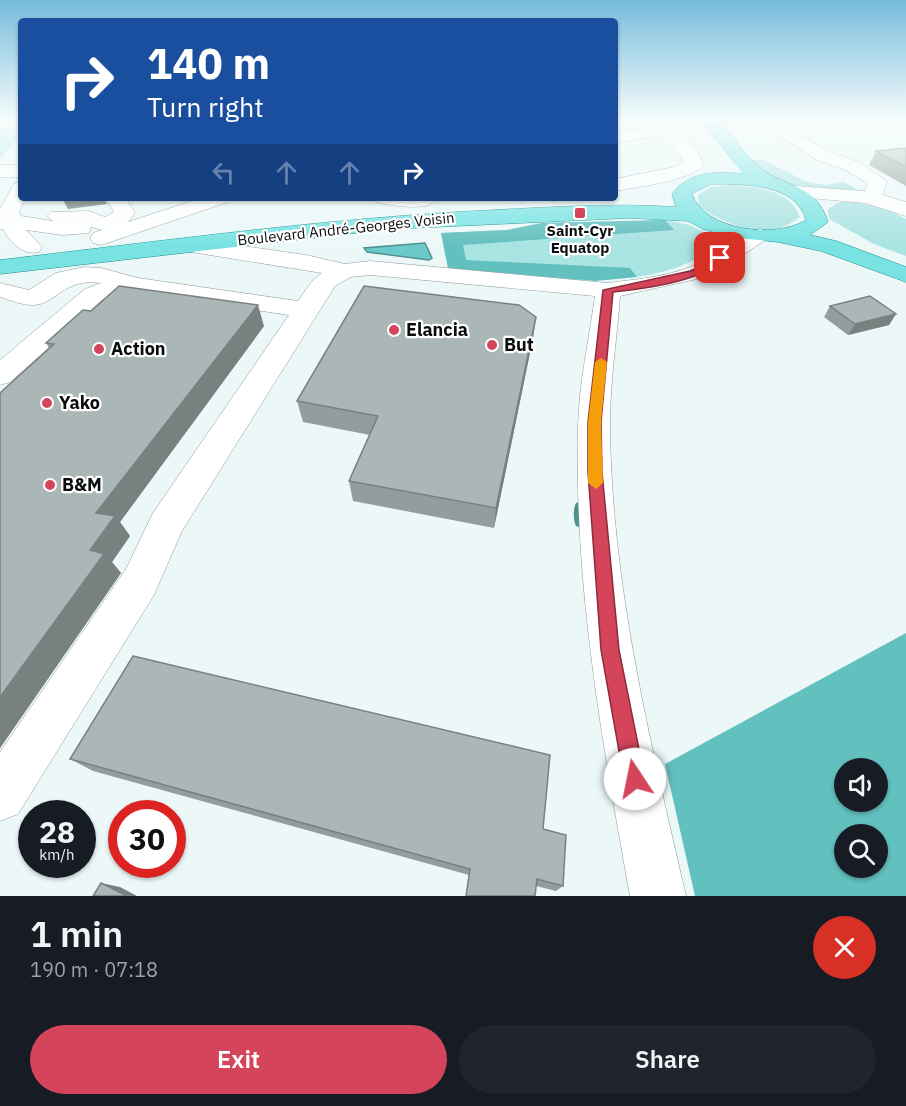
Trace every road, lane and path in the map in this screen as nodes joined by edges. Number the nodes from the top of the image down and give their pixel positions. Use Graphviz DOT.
graph roads {
  1 [pos="672,162"];
  2 [pos="679,162"];
  3 [pos="693,162"];
  4 [pos="724,162"];
  5 [pos="744,162"];
  6 [pos="840,162"];
  7 [pos="0,171"];
  8 [pos="18,171"];
  9 [pos="618,173"];
  10 [pos="709,178"];
  11 [pos="618,179"];
  12 [pos="618,184"];
  13 [pos="786,189"];
  14 [pos="18,194"];
  15 [pos="682,194"];
  16 [pos="845,196"];
  17 [pos="873,197"];
  18 [pos="618,199"];
  19 [pos="34,201"];
  20 [pos="118,201"];
  21 [pos="198,201"];
  22 [pos="432,201"];
  23 [pos="552,201"];
  24 [pos="183,203"];
  25 [pos="450,204"];
  26 [pos="57,207"];
  27 [pos="906,210"];
  28 [pos="815,214"];
  29 [pos="694,215"];
  30 [pos="6,222"];
  31 [pos="97,229"];
  32 [pos="771,236"];
  33 [pos="728,239"];
  34 [pos="188,245"];
  35 [pos="9,252"];
  36 [pos="906,262"];
  37 [pos="906,275"];
  38 [pos="135,285"];
  39 [pos="324,289"];
  40 [pos="0,290"];
  41 [pos="608,290"];
  42 [pos="0,375"];
  43 [pos="0,796"];
  44 [pos="658,896"];
  1 -- 9 [label="street"];
  2 -- 11 [label="street"];
  3 -- 12 [label="street"];
  4 -- 10 [label="main road"];
  5 -- 13 [label="main road"];
  6 -- 17 [label="street"];
  7 -- 8 [label="street"];
  10 -- 13 [label="main road"];
  10 -- 15 [label="main road"];
  13 -- 16 [label="street"];
  13 -- 28 [label="main road"];
  14 -- 30 [label="street"];
  15 -- 18 [label="main road, Boulevard André-Georges Voisin"];
  15 -- 29 [label="main road"];
  16 -- 17 [label="street"];
  16 -- 28 [label="street"];
  17 -- 27 [label="street"];
  19 -- 30 [label="street"];
  20 -- 31 [label="street"];
  21 -- 24 [label="street"];
  22 -- 25 [label="street"];
  23 -- 25 [label="main road, Boulevard André-Georges Voisin"];
  24 -- 31 [label="street"];
  25 -- 31 [label="main road, Boulevard André-Georges Voisin"];
  26 -- 31 [label="street"];
  28 -- 32 [label="main road"];
  28 -- 36 [label="main road"];
  29 -- 33 [label="main road, Boulevard André-Georges Voisin"];
  29 -- 34 [label="main road, Boulevard André-Georges Voisin"];
  30 -- 31 [label="street"];
  30 -- 35 [label="street"];
  31 -- 35 [label="main road, Boulevard André-Georges Voisin"];
  32 -- 33 [label="street"];
  32 -- 37 [label="main road"];
  33 -- 41 [label="street"];
  34 -- 35 [label="main road, Boulevard André-Georges Voisin"];
  34 -- 39 [label="street"];
  38 -- 39 [label="street"];
  38 -- 40 [label="street"];
  38 -- 42 [label="street"];
  39 -- 41 [label="street"];
  39 -- 43 [label="street"];
  41 -- 44 [label="street"];
}
